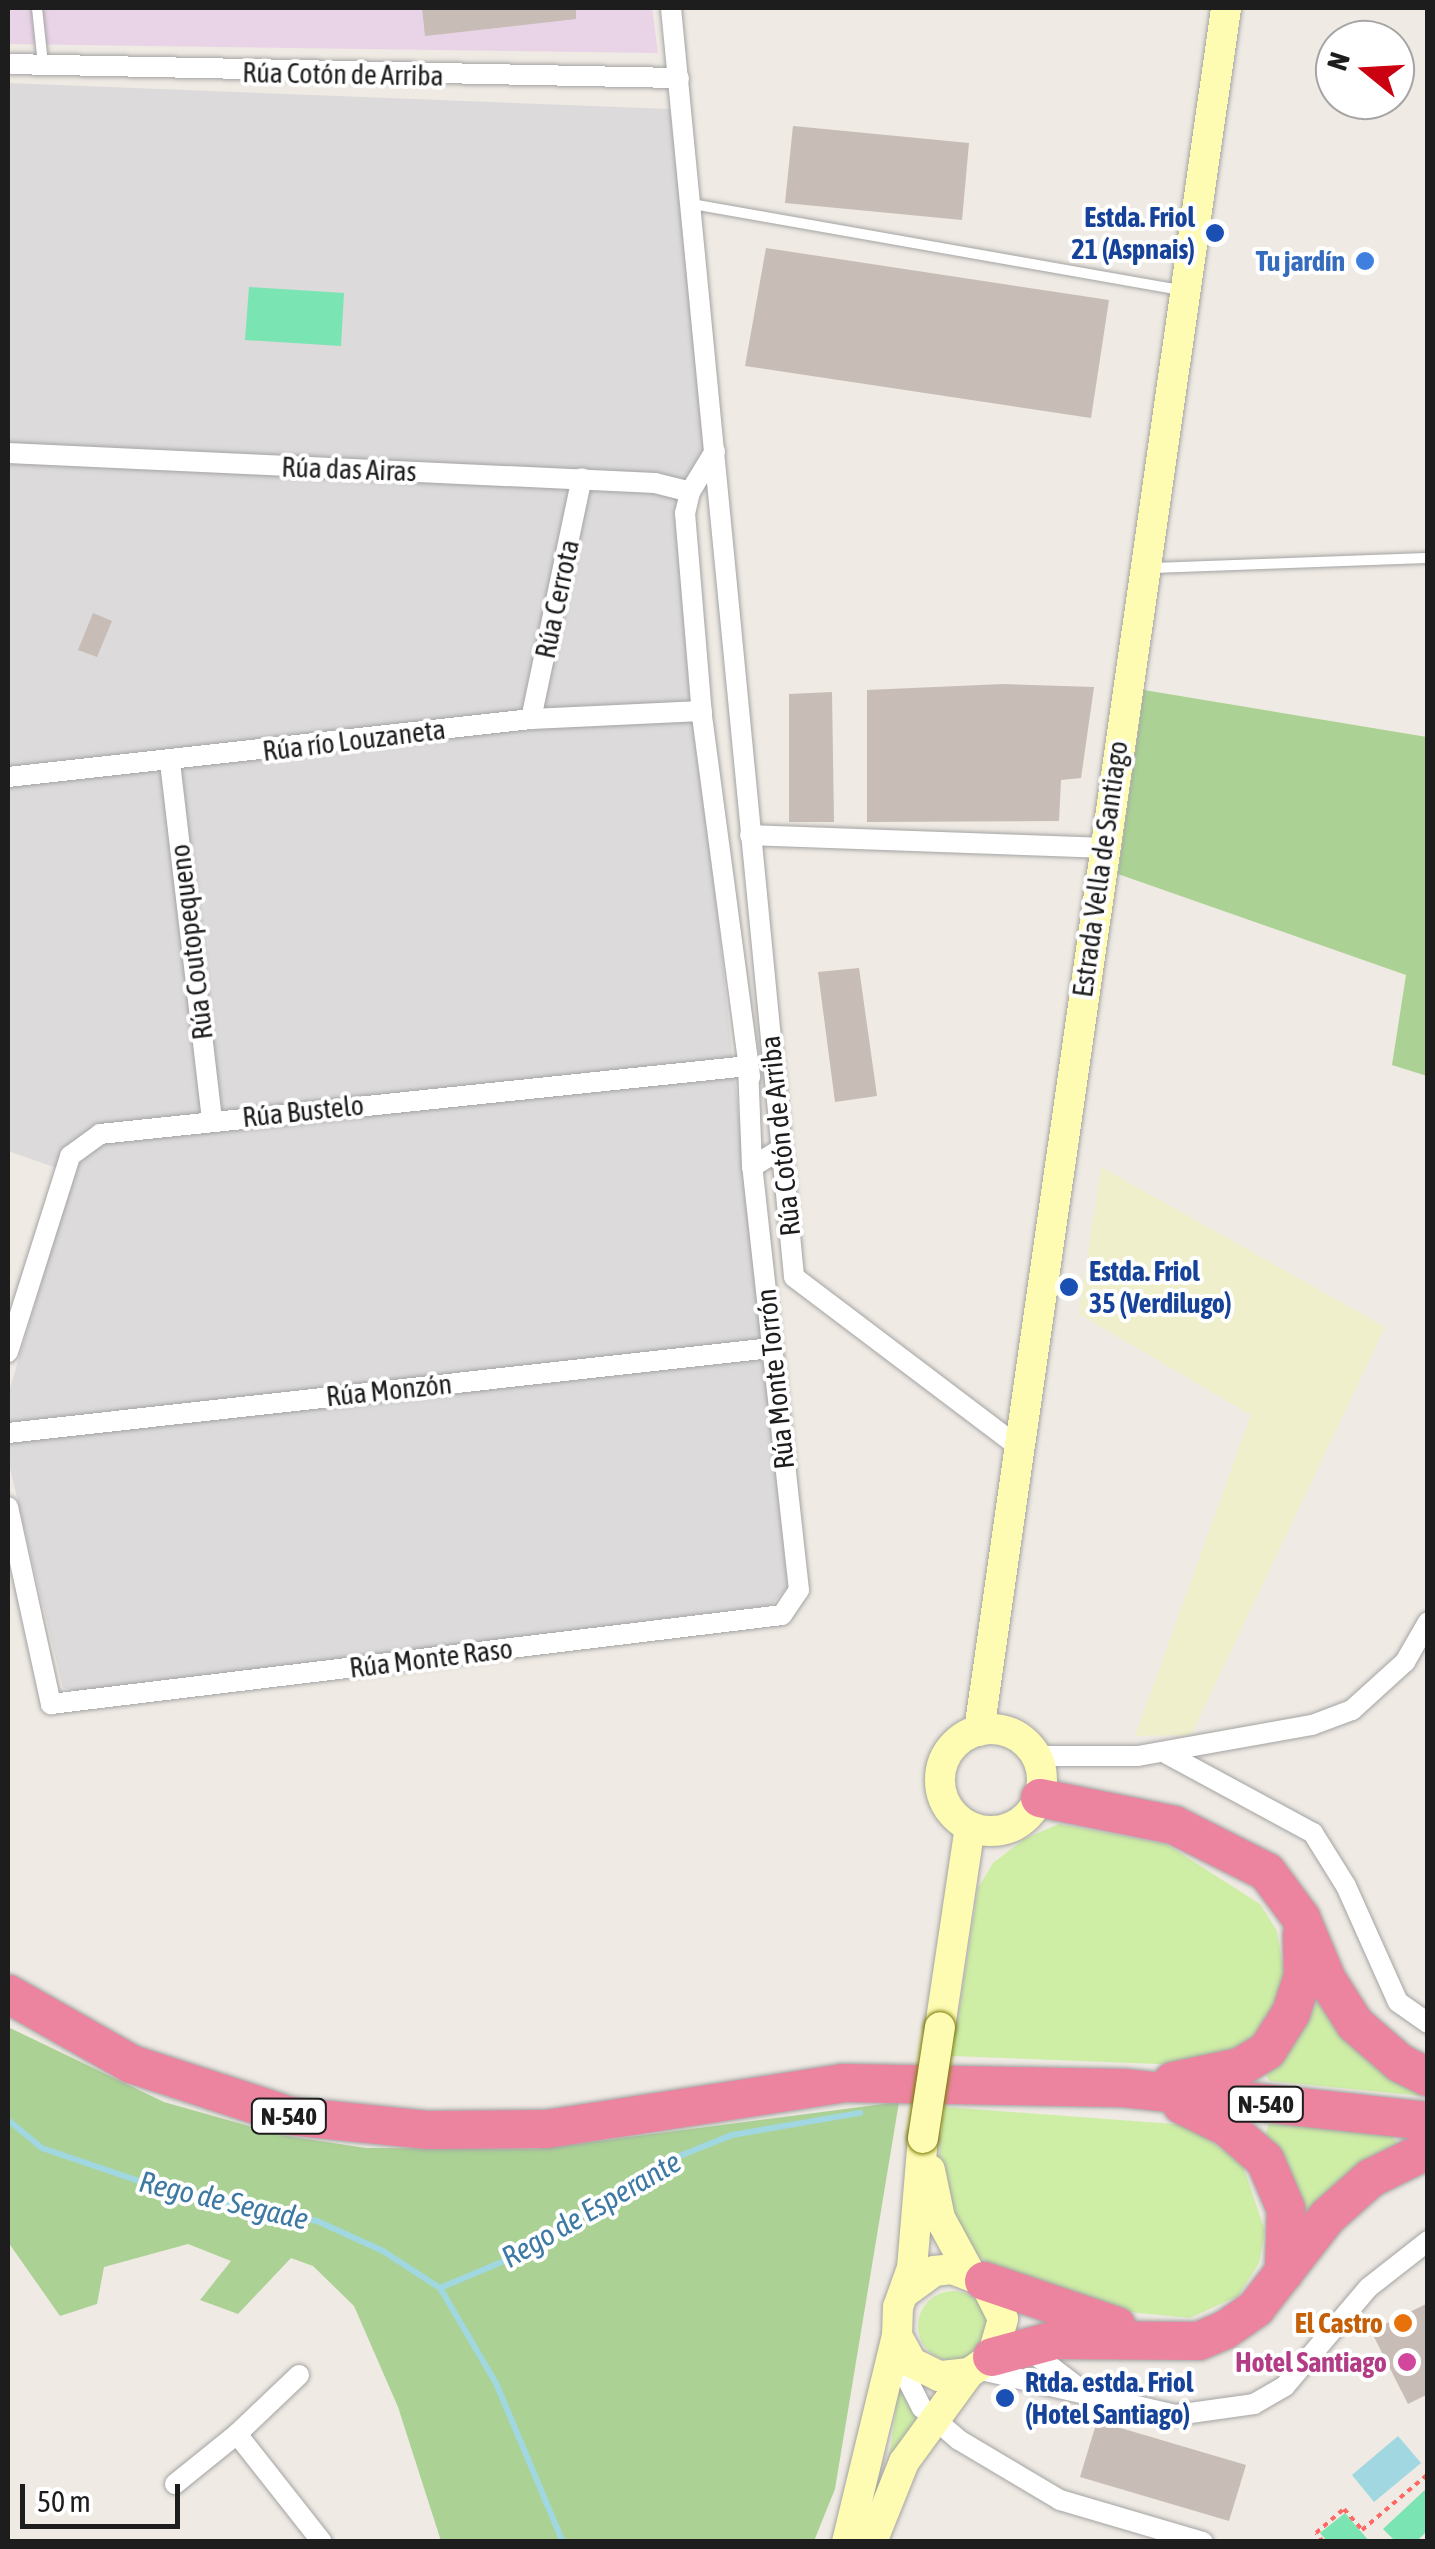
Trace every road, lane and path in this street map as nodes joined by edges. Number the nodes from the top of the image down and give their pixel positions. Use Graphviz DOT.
graph roads {
  1 [pos="37,8"];
  2 [pos="670,8"];
  3 [pos="1226,8"];
  4 [pos="8,64"];
  5 [pos="43,65"];
  6 [pos="679,78"];
  7 [pos="692,204"];
  8 [pos="1186,291"];
  9 [pos="715,451"];
  10 [pos="8,453"];
  11 [pos="582,478"];
  12 [pos="694,486"];
  13 [pos="720,507"];
  14 [pos="686,513"];
  15 [pos="1428,558"];
  16 [pos="1144,569"];
  17 [pos="703,711"];
  18 [pos="741,711"];
  19 [pos="532,720"];
  20 [pos="170,762"];
  21 [pos="8,777"];
  22 [pos="750,835"];
  23 [pos="1104,848"];
  24 [pos="748,1066"];
  25 [pos="212,1121"];
  26 [pos="781,1149"];
  27 [pos="752,1168"];
  28 [pos="771,1348"];
  29 [pos="8,1352"];
  30 [pos="8,1433"];
  31 [pos="1016,1444"];
  32 [pos="8,1508"];
  33 [pos="798,1590"];
  34 [pos="1428,1622"];
  35 [pos="979,1730"];
  36 [pos="1166,1753"];
  37 [pos="1037,1756"];
  38 [pos="1040,1798"];
  39 [pos="970,1827"];
  40 [pos="1301,1918"];
  41 [pos="8,1994"];
  42 [pos="1428,2023"];
  43 [pos="1428,2077"];
  44 [pos="1142,2091"];
  45 [pos="1426,2128"];
  46 [pos="924,2138"];
  47 [pos="1428,2241"];
  48 [pos="1284,2273"];
  49 [pos="977,2277"];
  50 [pos="904,2293"];
  51 [pos="1152,2337"];
  52 [pos="900,2344"];
  53 [pos="993,2353"];
  54 [pos="300,2375"];
  55 [pos="1083,2391"];
  56 [pos="884,2400"];
  57 [pos="939,2408"];
  58 [pos="237,2434"];
  59 [pos="1428,2474"];
  60 [pos="175,2484"];
  61 [pos="322,2542"];
  62 [pos="847,2542"];
  63 [pos="860,2542"];
  64 [pos="872,2542"];
  65 [pos="1203,2542"];
  66 [pos="1323,2542"];
  1 -- 5 [label="lane"];
  2 -- 6 [label="street, Rúa Cotón de Arriba"];
  3 -- 8 [label="main road, Estrada Vella de Santiago"];
  4 -- 5 [label="street, Rúa Cotón de Arriba"];
  5 -- 6 [label="street, Rúa Cotón de Arriba"];
  6 -- 7 [label="street, Rúa Cotón de Arriba"];
  7 -- 8 [label="lane"];
  7 -- 9 [label="street, Rúa Cotón de Arriba"];
  8 -- 16 [label="main road, Estrada Vella de Santiago"];
  9 -- 12 [label="street, Rúa Monte Torrón"];
  9 -- 13 [label="street, Rúa Cotón de Arriba"];
  10 -- 11 [label="street, Rúa das Airas"];
  11 -- 12 [label="street, Rúa das Airas"];
  11 -- 19 [label="street, Rúa Cerrota"];
  12 -- 13 [label="street"];
  12 -- 14 [label="street, Rúa Monte Torrón"];
  13 -- 14 [label="street"];
  13 -- 18 [label="street, Rúa Cotón de Arriba"];
  14 -- 17 [label="street, Rúa Monte Torrón"];
  15 -- 16 [label="lane"];
  16 -- 23 [label="main road, Estrada Vella de Santiago"];
  17 -- 18 [label="street"];
  17 -- 18 [label="street"];
  17 -- 19 [label="street, Rúa río Louzaneta"];
  17 -- 24 [label="street, Rúa Monte Torrón"];
  18 -- 22 [label="street, Rúa Cotón de Arriba"];
  19 -- 20 [label="street, Rúa río Louzaneta"];
  20 -- 21 [label="street, Rúa río Louzaneta"];
  20 -- 25 [label="street, Rúa Coutopequeno"];
  22 -- 23 [label="street"];
  22 -- 26 [label="street, Rúa Cotón de Arriba"];
  23 -- 31 [label="main road, Estrada Vella de Santiago"];
  24 -- 25 [label="street, Rúa Bustelo"];
  24 -- 26 [label="street, Rúa Monte Torrón"];
  24 -- 27 [label="street, Rúa Monte Torrón"];
  25 -- 29 [label="street, Rúa Bustelo"];
  26 -- 27 [label="street"];
  26 -- 31 [label="street, Rúa Cotón de Arriba"];
  27 -- 28 [label="street, Rúa Monte Torrón"];
  28 -- 30 [label="street, Rúa Monzón"];
  28 -- 33 [label="street, Rúa Monte Torrón"];
  31 -- 35 [label="main road, Estrada Vella de Santiago"];
  32 -- 33 [label="street, Rúa Monte Raso"];
  34 -- 36 [label="street"];
  35 -- 37 [label="main road"];
  35 -- 39 [label="main road"];
  36 -- 37 [label="street"];
  36 -- 42 [label="street"];
  37 -- 38 [label="main road"];
  38 -- 39 [label="main road"];
  38 -- 40 [label="highway"];
  39 -- 46 [label="main road, bridge"];
  40 -- 43 [label="highway"];
  40 -- 44 [label="highway"];
  41 -- 44 [label="highway, N-540"];
  44 -- 45 [label="highway, N-540"];
  44 -- 48 [label="highway"];
  45 -- 48 [label="highway"];
  46 -- 49 [label="main road"];
  46 -- 50 [label="main road"];
  47 -- 55 [label="street"];
  48 -- 51 [label="highway"];
  49 -- 50 [label="main road"];
  49 -- 51 [label="highway"];
  49 -- 53 [label="main road"];
  50 -- 52 [label="main road"];
  51 -- 53 [label="highway"];
  52 -- 53 [label="main road"];
  52 -- 56 [label="main road"];
  52 -- 57 [label="street"];
  53 -- 55 [label="street"];
  53 -- 55 [label="street"];
  53 -- 57 [label="main road"];
  54 -- 58 [label="street"];
  56 -- 62 [label="main road"];
  56 -- 63 [label="street"];
  57 -- 64 [label="main road"];
  57 -- 65 [label="street"];
  58 -- 60 [label="street"];
  58 -- 61 [label="street"];
  59 -- 66 [label="path"];
}
